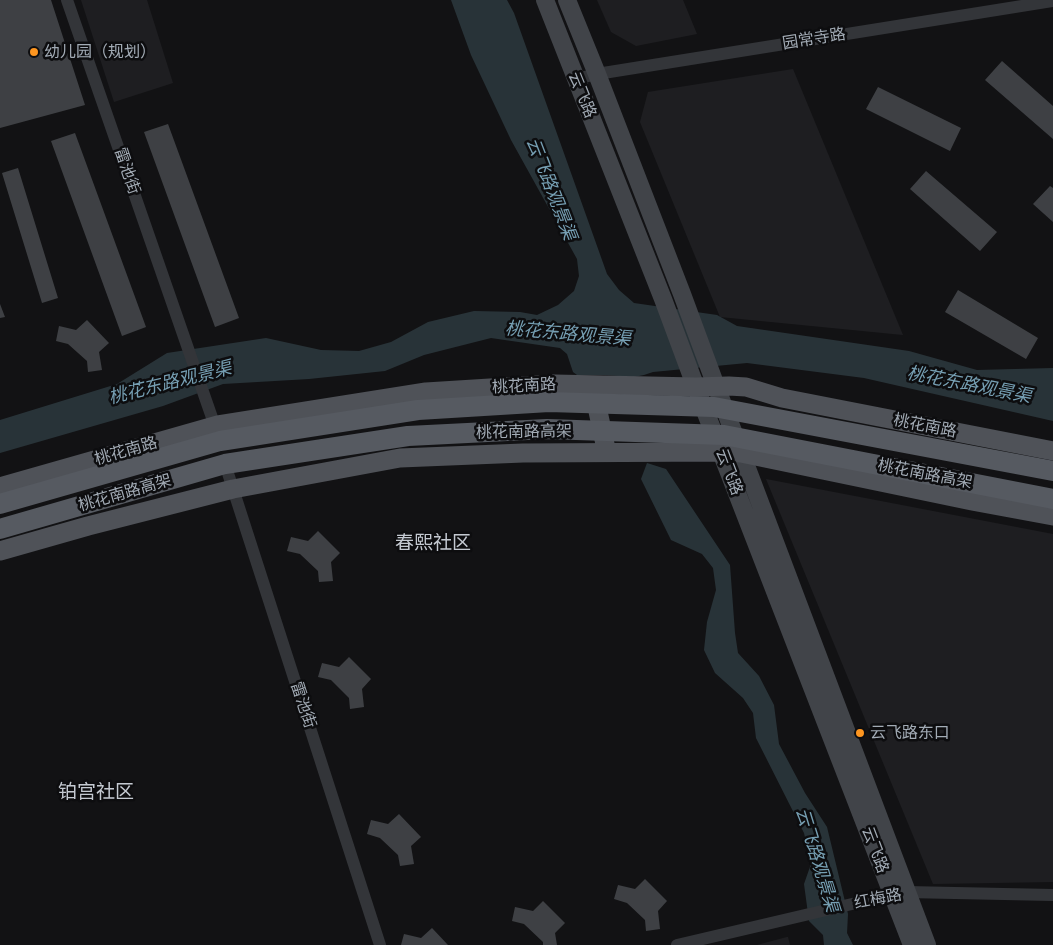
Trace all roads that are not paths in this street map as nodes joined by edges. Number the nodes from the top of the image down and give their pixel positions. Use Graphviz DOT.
graph roads {
  1 [pos="67,0"];
  2 [pos="545,0"];
  3 [pos="567,0"];
  4 [pos="1053,1"];
  5 [pos="597,74"];
  6 [pos="576,80"];
  7 [pos="694,382"];
  8 [pos="714,382"];
  9 [pos="592,385"];
  10 [pos="782,398"];
  11 [pos="217,433"];
  12 [pos="1053,451"];
  13 [pos="721,452"];
  14 [pos="606,453"];
  15 [pos="741,453"];
  16 [pos="225,464"];
  17 [pos="789,464"];
  18 [pos="1053,471"];
  19 [pos="0,487"];
  20 [pos="233,489"];
  21 [pos="1053,499"];
  22 [pos="0,504"];
  23 [pos="1053,516"];
  24 [pos="0,529"];
  25 [pos="0,551"];
  26 [pos="900,894"];
  27 [pos="1053,895"];
  28 [pos="380,945"];
  29 [pos="677,945"];
  30 [pos="912,945"];
  31 [pos="926,945"];
  1 -- 11 [label="street, 雷池街"];
  2 -- 6 [label="main road, 云飞路"];
  3 -- 5 [label="main road, 云飞路"];
  4 -- 5 [label="street, 园常寺路"];
  5 -- 6 [label="street, 园常寺路"];
  5 -- 8 [label="main road, 云飞路"];
  6 -- 7 [label="main road, 云飞路"];
  7 -- 8 [label="main road, 桃花南路"];
  7 -- 9 [label="main road, 桃花南路"];
  7 -- 13 [label="main road, 云飞路"];
  8 -- 10 [label="main road, 桃花南路"];
  8 -- 15 [label="main road, 云飞路"];
  9 -- 11 [label="main road, 桃花南路"];
  9 -- 14 [label="main road"];
  10 -- 12 [label="main road, 桃花南路"];
  10 -- 17 [label="main road"];
  11 -- 18 [label="highway, 桃花南路高架, bridge"];
  11 -- 19 [label="main road, 桃花南路"];
  11 -- 22 [label="highway, 桃花南路高架, bridge"];
  13 -- 14 [label="main road"];
  13 -- 15 [label="main road"];
  13 -- 26 [label="main road, 云飞路"];
  14 -- 20 [label="main road"];
  15 -- 17 [label="main road"];
  15 -- 26 [label="main road, 云飞路"];
  16 -- 20 [label="street, 雷池街"];
  16 -- 21 [label="highway, 桃花南路高架, bridge"];
  16 -- 24 [label="highway, 桃花南路高架, bridge"];
  17 -- 23 [label="main road"];
  20 -- 25 [label="main road"];
  20 -- 28 [label="street, 雷池街"];
  26 -- 27 [label="street, 红梅路"];
  26 -- 29 [label="street, 红梅路"];
  26 -- 30 [label="main road, 云飞路"];
  26 -- 31 [label="main road, 云飞路"];
}
